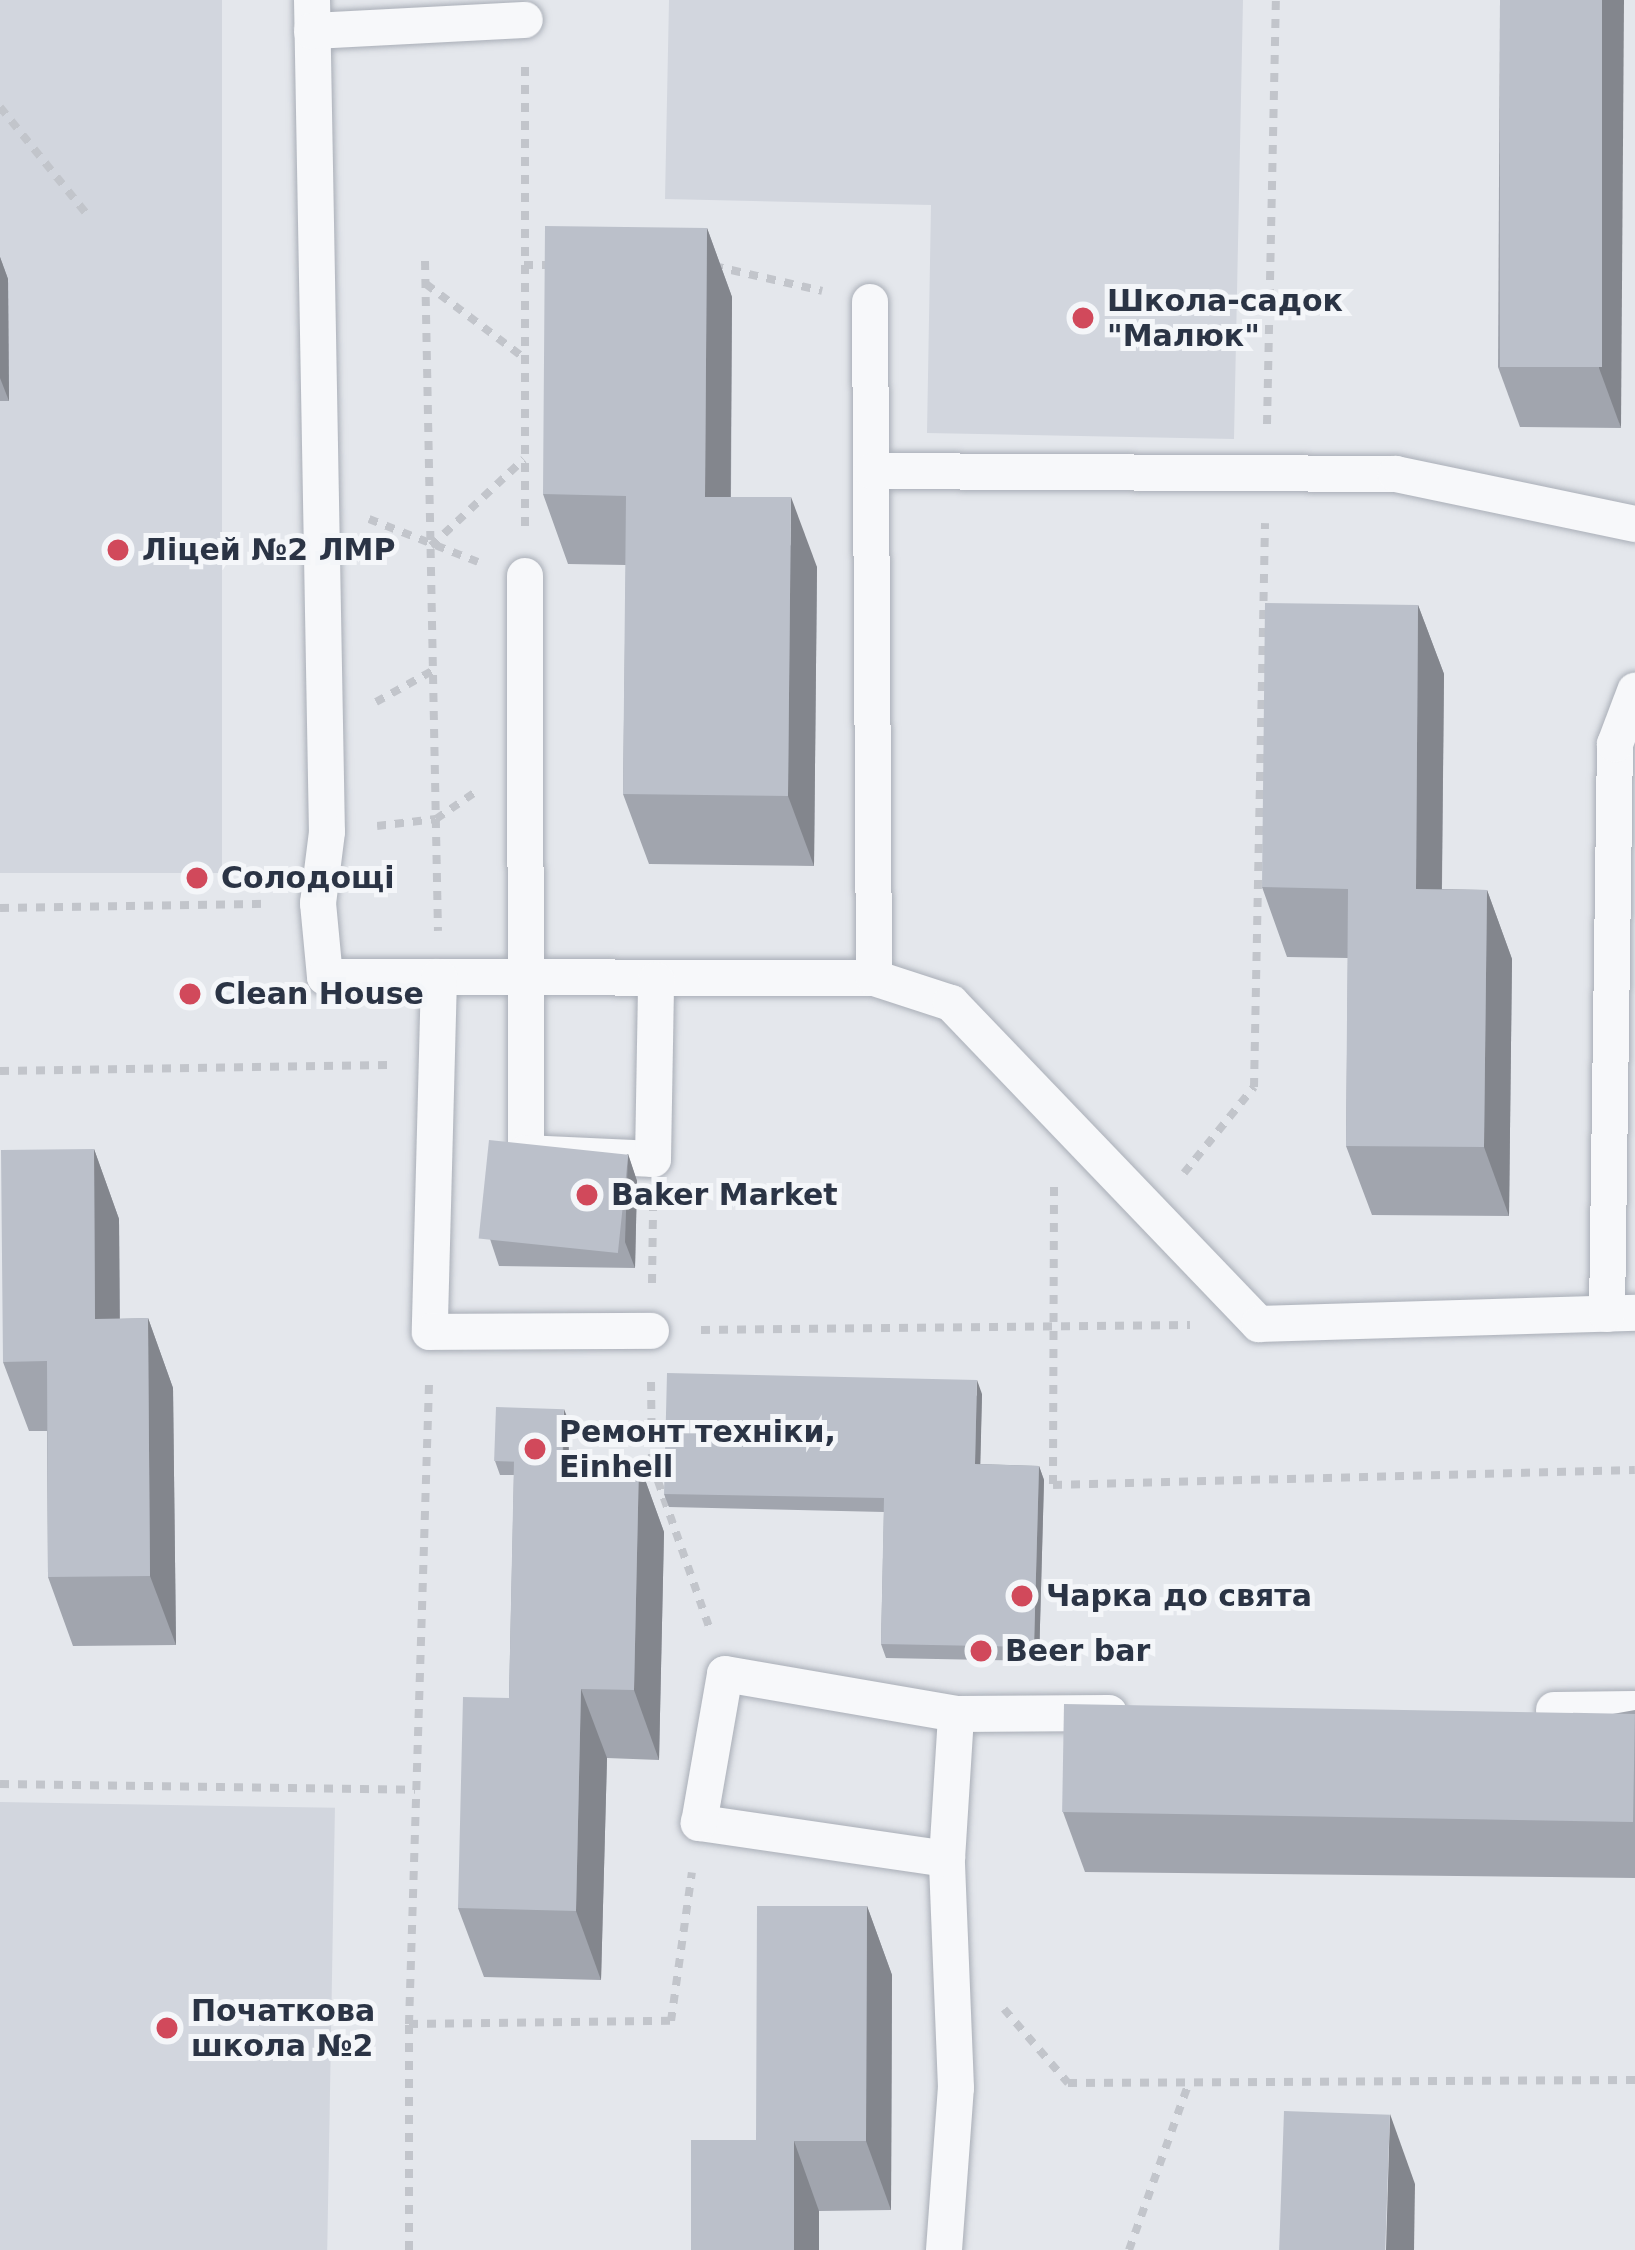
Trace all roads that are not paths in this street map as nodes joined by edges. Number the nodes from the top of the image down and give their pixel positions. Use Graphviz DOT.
graph roads {
  1 [pos="312,15"];
  2 [pos="525,20"];
  3 [pos="870,302"];
  4 [pos="872,470"];
  5 [pos="1635,524"];
  6 [pos="525,576"];
  7 [pos="1635,691"];
  8 [pos="439,977"];
  9 [pos="874,978"];
  10 [pos="524,980"];
  11 [pos="656,980"];
  12 [pos="1621,1314"];
  13 [pos="651,1330"];
  14 [pos="1635,1709"];
  15 [pos="1518,1710"];
  16 [pos="1143,1712"];
  17 [pos="956,1714"];
  18 [pos="946,1859"];
  19 [pos="948,2249"];
  1 -- 2 [label="lane"];
  1 -- 8 [label="lane"];
  3 -- 4 [label="lane"];
  4 -- 5 [label="lane"];
  4 -- 9 [label="lane"];
  6 -- 10 [label="lane"];
  7 -- 12 [label="lane"];
  8 -- 10 [label="lane"];
  8 -- 13 [label="lane"];
  9 -- 11 [label="lane"];
  9 -- 12 [label="lane"];
  10 -- 11 [label="lane"];
  10 -- 11 [label="lane"];
  14 -- 15 [label="lane"];
  16 -- 17 [label="lane"];
  17 -- 18 [label="lane"];
  17 -- 18 [label="lane"];
  18 -- 19 [label="lane"];
}
